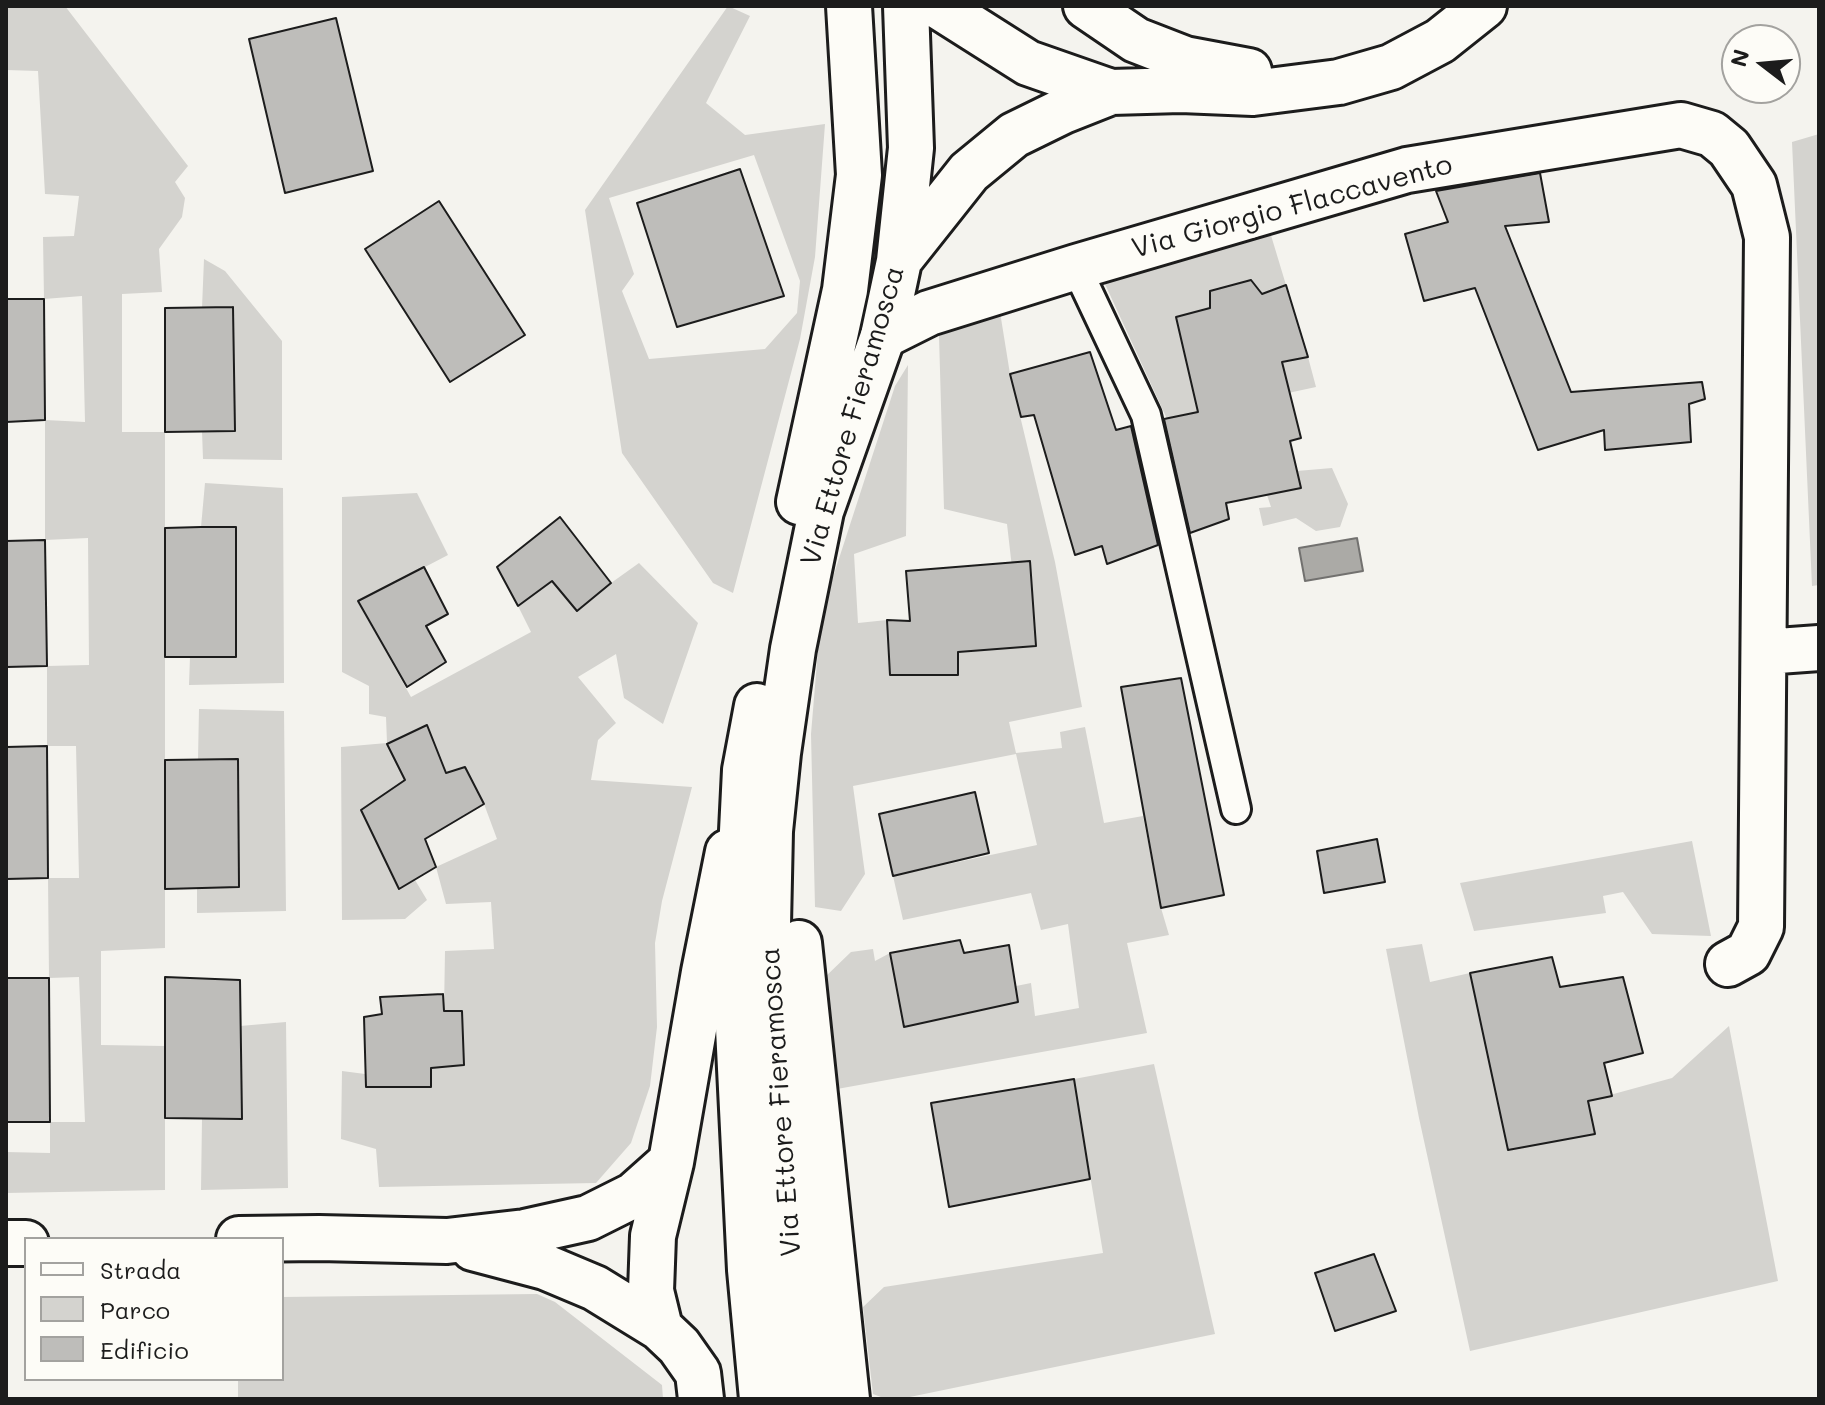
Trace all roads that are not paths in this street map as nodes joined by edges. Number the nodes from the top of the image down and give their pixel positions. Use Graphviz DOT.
graph roads {
  1 [pos="849,6"];
  2 [pos="884,6"];
  3 [pos="906,6"];
  4 [pos="938,6"];
  5 [pos="1086,6"];
  6 [pos="1484,6"];
  7 [pos="1339,82"];
  8 [pos="1111,92"];
  9 [pos="899,261"];
  10 [pos="1076,267"];
  11 [pos="845,290"];
  12 [pos="883,336"];
  13 [pos="1819,648"];
  14 [pos="1764,652"];
  15 [pos="745,770"];
  16 [pos="1236,809"];
  17 [pos="799,943"];
  18 [pos="1728,964"];
  19 [pos="671,1162"];
  20 [pos="284,1238"];
  21 [pos="447,1241"];
  22 [pos="660,1328"];
  23 [pos="701,1399"];
  24 [pos="762,1399"];
  25 [pos="805,1399"];
  26 [pos="847,1399"];
  1 -- 11 [label="main road, Via Ettore Fieramosca"];
  2 -- 11 [label="main road"];
  3 -- 9 [label="main road, Via Ettore Fieramosca"];
  4 -- 8 [label="main road"];
  5 -- 7 [label="main road"];
  6 -- 7 [label="main road"];
  7 -- 8 [label="main road"];
  8 -- 9 [label="main road"];
  9 -- 12 [label="main road, Via Ettore Fieramosca"];
  10 -- 12 [label="main road, Via Giorgio Flaccavento"];
  10 -- 14 [label="main road, Via Giorgio Flaccavento"];
  10 -- 16 [label="lane"];
  11 -- 15 [label="main road, Via Ettore Fieramosca"];
  12 -- 25 [label="main road, Via Ettore Fieramosca"];
  13 -- 14 [label="main road"];
  14 -- 18 [label="main road"];
  15 -- 19 [label="main road"];
  15 -- 24 [label="main road, Via Ettore Fieramosca"];
  17 -- 26 [label="main road"];
  19 -- 21 [label="main road"];
  19 -- 22 [label="main road"];
  20 -- 21 [label="main road"];
  21 -- 22 [label="main road"];
  22 -- 23 [label="main road"];
}
